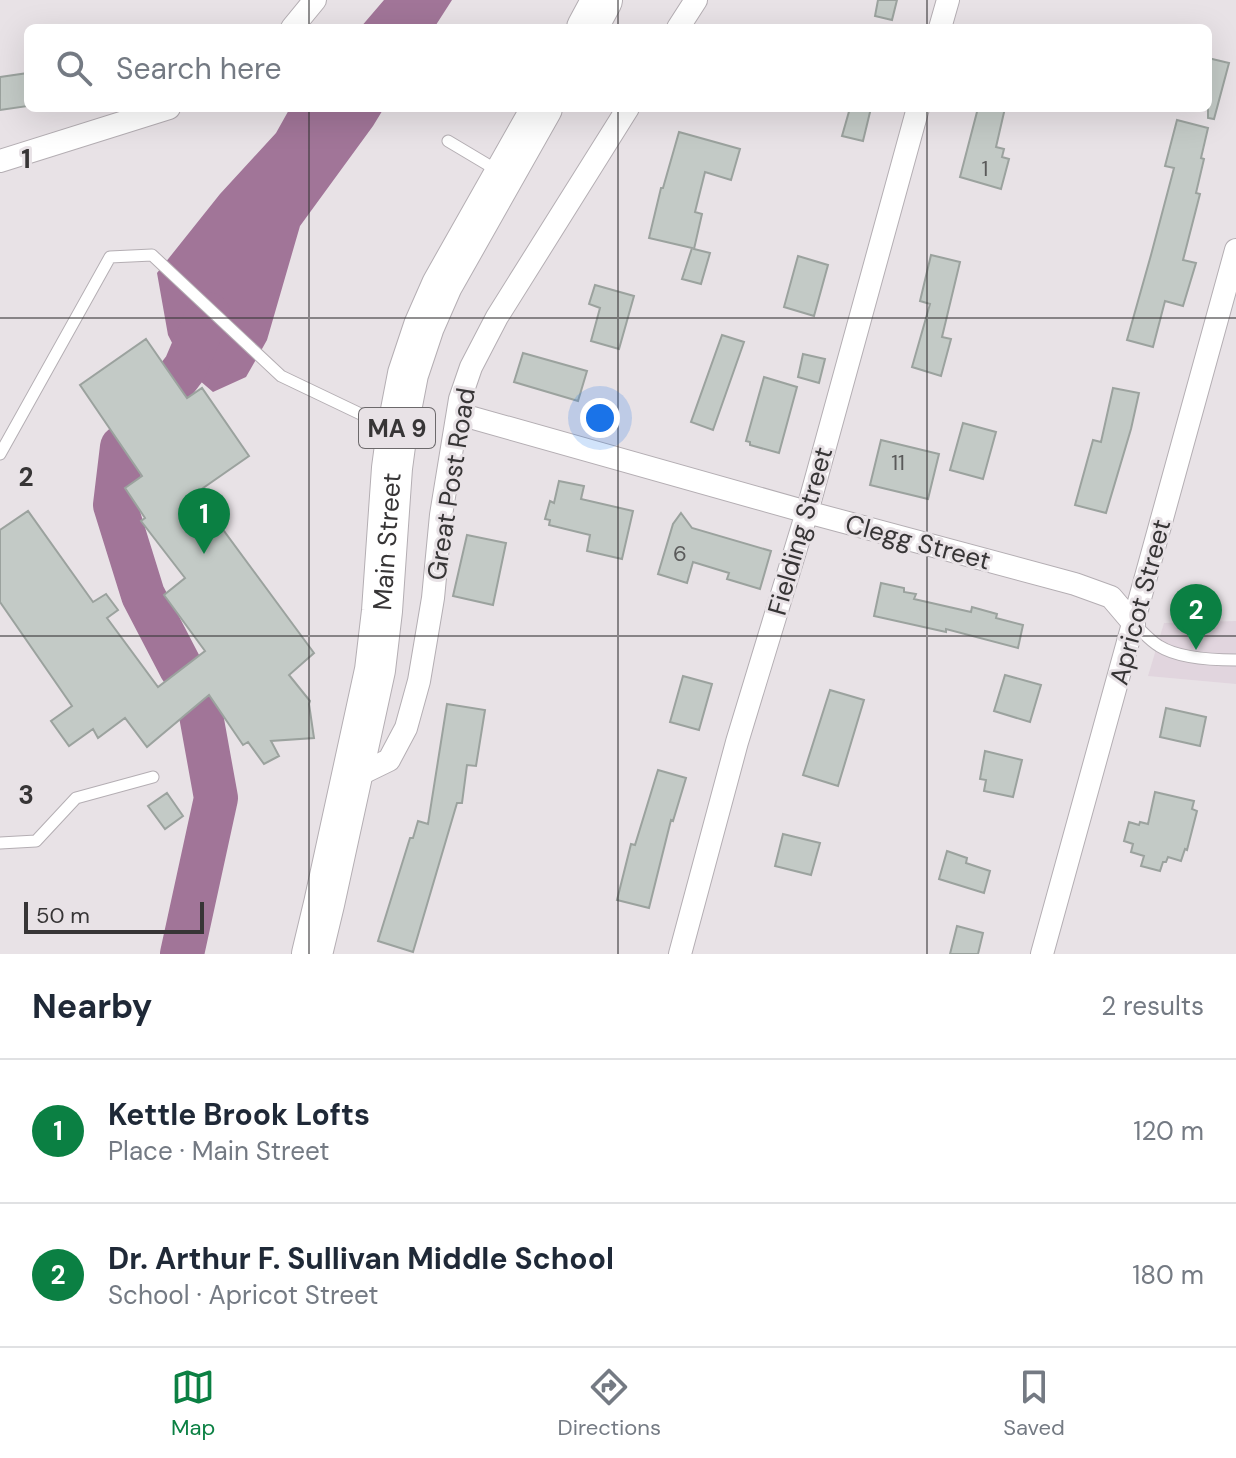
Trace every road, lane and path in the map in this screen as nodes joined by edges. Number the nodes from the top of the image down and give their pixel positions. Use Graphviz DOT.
graph roads {
  1 [pos="315,0"];
  2 [pos="602,0"];
  3 [pos="696,0"];
  4 [pos="948,0"];
  5 [pos="295,24"];
  6 [pos="589,24"];
  7 [pos="681,24"];
  8 [pos="941,24"];
  9 [pos="156,112"];
  10 [pos="540,112"];
  11 [pos="626,112"];
  12 [pos="917,112"];
  13 [pos="448,141"];
  14 [pos="0,161"];
  15 [pos="504,174"];
  16 [pos="1236,250"];
  17 [pos="459,414"];
  18 [pos="397,431"];
  19 [pos="0,454"];
  20 [pos="807,512"];
  21 [pos="1134,624"];
  22 [pos="1236,660"];
  23 [pos="153,777"];
  24 [pos="352,778"];
  25 [pos="0,843"];
  26 [pos="312,954"];
  27 [pos="680,954"];
  28 [pos="1042,954"];
  1 -- 5 [label="street"];
  2 -- 6 [label="highway"];
  3 -- 7 [label="street"];
  4 -- 8 [label="street"];
  9 -- 14 [label="street"];
  10 -- 15 [label="highway, Main Street / MA 9"];
  11 -- 17 [label="street, Great Post Road"];
  12 -- 20 [label="street, Fielding Street"];
  13 -- 15 [label="lane"];
  15 -- 18 [label="highway, Main Street / MA 9"];
  16 -- 21 [label="street, Apricot Street"];
  17 -- 20 [label="street, Clegg Street"];
  17 -- 24 [label="street, Great Post Road"];
  18 -- 19 [label="lane"];
  18 -- 24 [label="highway, Main Street / MA 9"];
  20 -- 21 [label="street, Clegg Street"];
  20 -- 27 [label="street, Fielding Street"];
  21 -- 22 [label="lane"];
  21 -- 28 [label="street, Apricot Street"];
  23 -- 25 [label="lane"];
  24 -- 26 [label="highway, Main Street / MA 9"];
}
